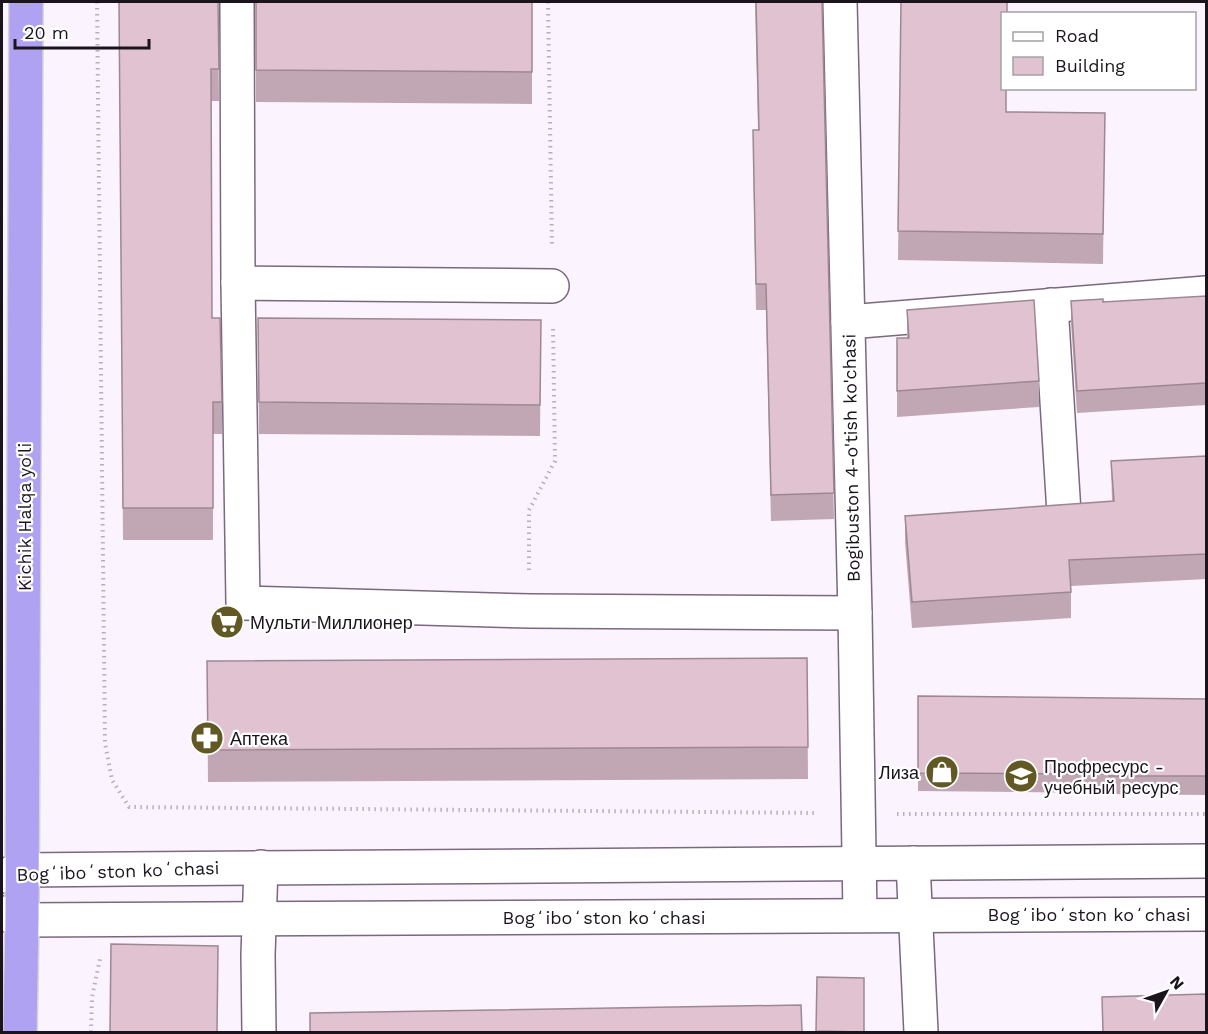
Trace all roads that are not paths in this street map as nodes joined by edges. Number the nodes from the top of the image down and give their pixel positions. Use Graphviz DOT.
graph roads {
  1 [pos="26,2"];
  2 [pos="237,2"];
  3 [pos="840,2"];
  4 [pos="238,283"];
  5 [pos="552,286"];
  6 [pos="1206,293"];
  7 [pos="1052,305"];
  8 [pos="848,322"];
  9 [pos="1064,513"];
  10 [pos="855,613"];
  11 [pos="1206,861"];
  12 [pos="913,863"];
  13 [pos="859,864"];
  14 [pos="261,867"];
  15 [pos="12,873"];
  16 [pos="1206,914"];
  17 [pos="860,915"];
  18 [pos="916,915"];
  19 [pos="12,916"];
  20 [pos="259,918"];
  21 [pos="20,1032"];
  22 [pos="259,1032"];
  23 [pos="921,1032"];
  1 -- 15 [label="highway, Kichik Halqa yo'li"];
  2 -- 4 [label="street"];
  3 -- 8 [label="street, Bogibuston 4-o'tish ko'chasi"];
  4 -- 5 [label="street"];
  4 -- 10 [label="street"];
  6 -- 7 [label="street"];
  7 -- 8 [label="street"];
  7 -- 9 [label="street"];
  8 -- 10 [label="street, Bogibuston 4-o'tish ko'chasi"];
  10 -- 13 [label="street, Bogibuston 4-o'tish ko'chasi"];
  11 -- 12 [label="street, Bogʻiboʻston koʻchasi"];
  12 -- 13 [label="street, Bogʻiboʻston koʻchasi"];
  12 -- 18 [label="street"];
  13 -- 14 [label="street, Bogʻiboʻston koʻchasi"];
  13 -- 17 [label="street, Bogibuston 4-o'tish ko'chasi"];
  14 -- 15 [label="street, Bogʻiboʻston koʻchasi"];
  14 -- 20 [label="street"];
  15 -- 19 [label="highway, Kichik Halqa yo'li"];
  16 -- 18 [label="street, Bogʻiboʻston koʻchasi"];
  17 -- 18 [label="street, Bogʻiboʻston koʻchasi"];
  17 -- 20 [label="street, Bogʻiboʻston koʻchasi"];
  18 -- 23 [label="street"];
  19 -- 20 [label="street, Bogʻiboʻston koʻchasi"];
  19 -- 21 [label="highway, Kichik Halqa yo'li"];
  20 -- 22 [label="street"];
}
